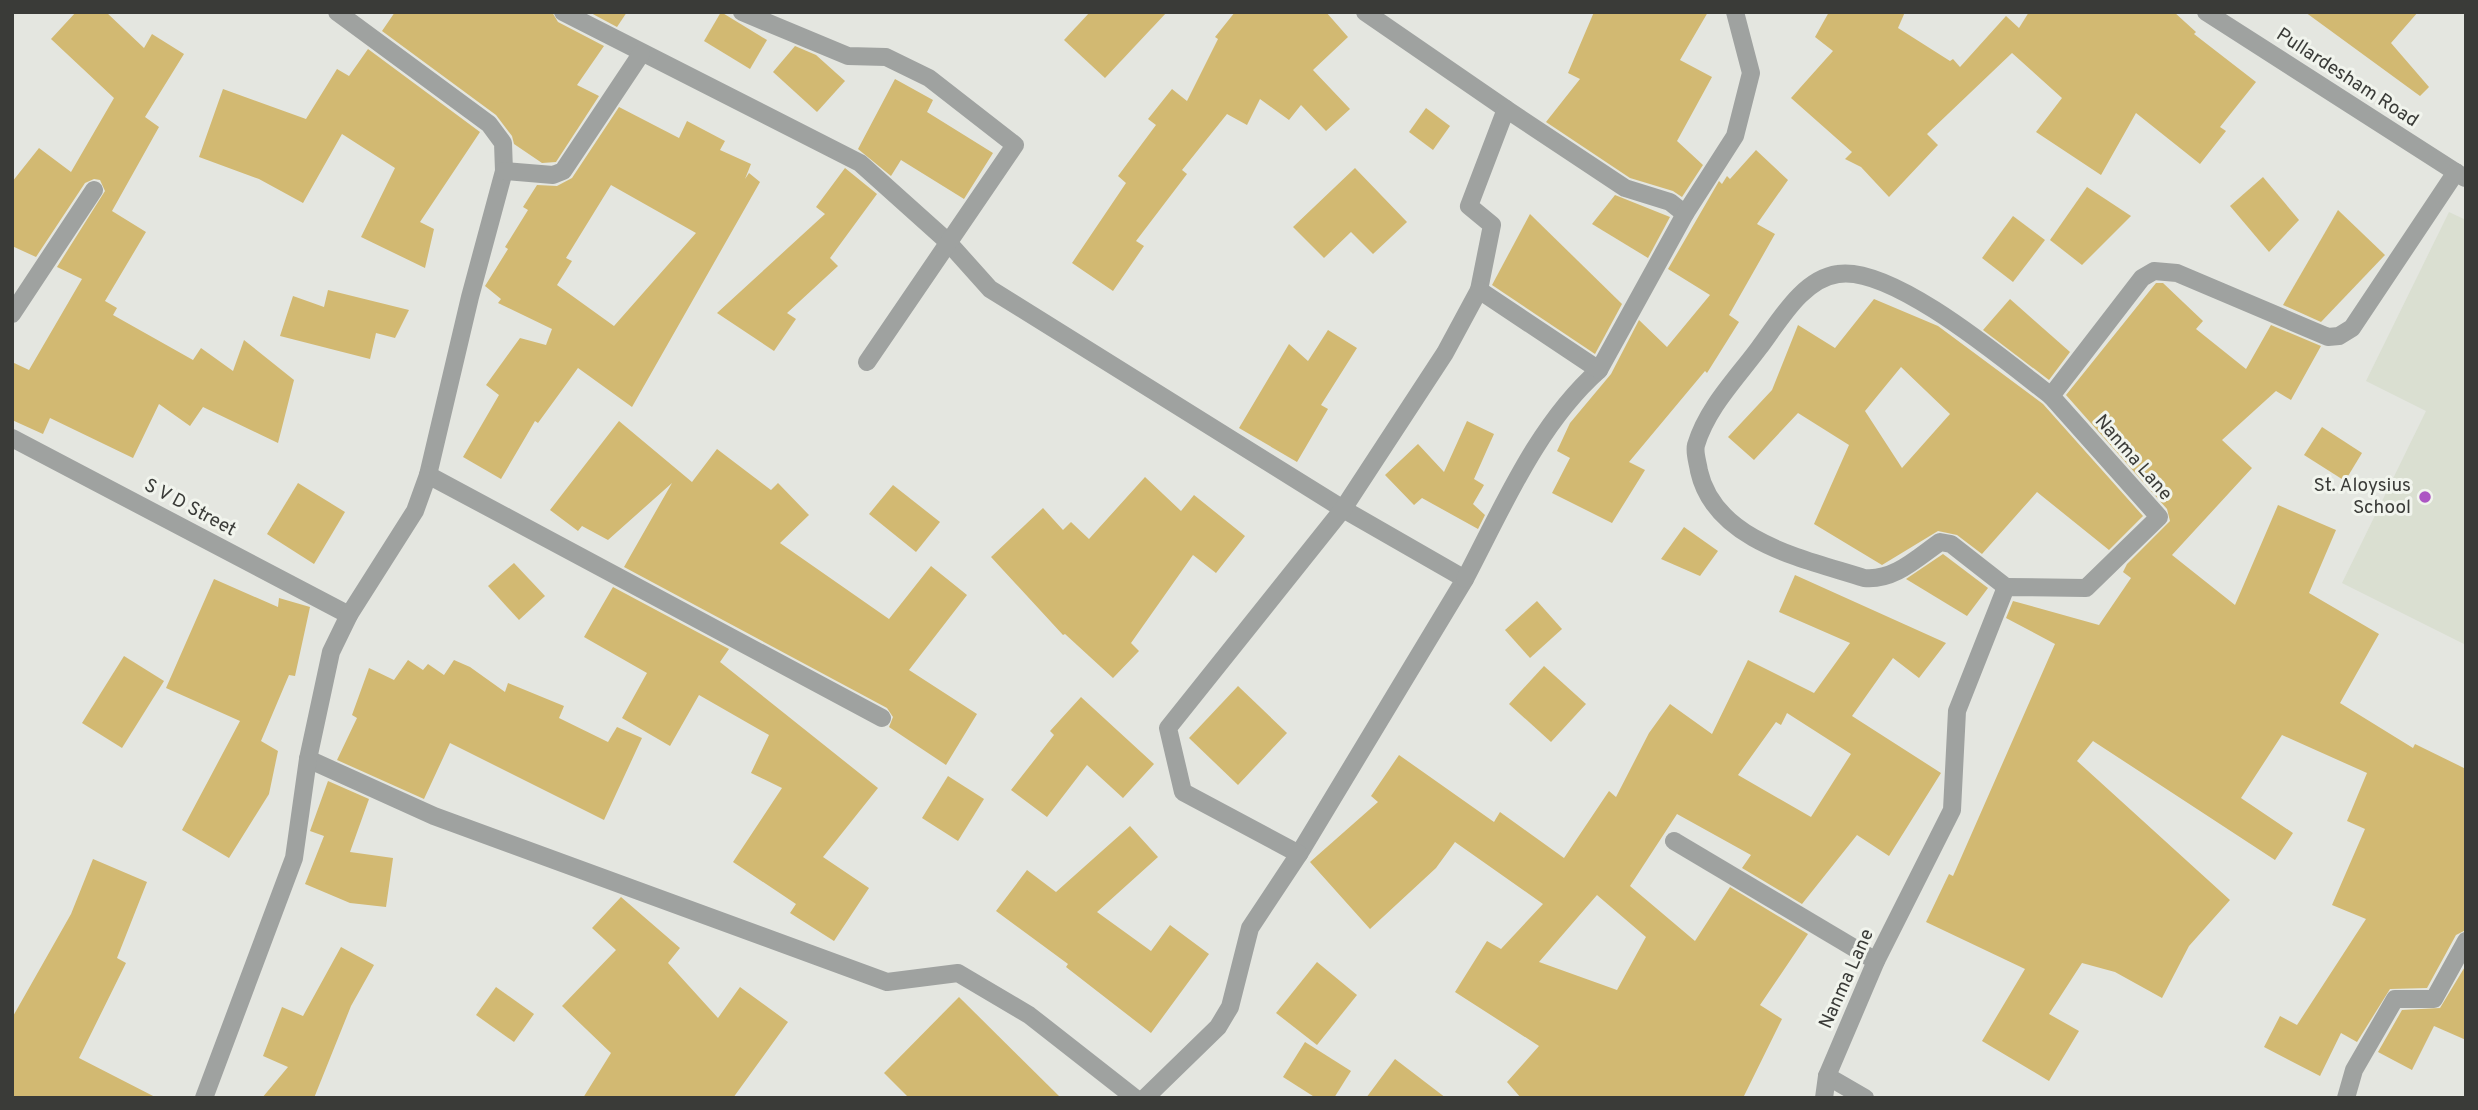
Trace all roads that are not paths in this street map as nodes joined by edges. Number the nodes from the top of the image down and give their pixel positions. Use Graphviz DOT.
graph roads {
  1 [pos="337,12"];
  2 [pos="563,12"];
  3 [pos="742,12"];
  4 [pos="1365,12"];
  5 [pos="1735,12"];
  6 [pos="2206,12"];
  7 [pos="640,54"];
  8 [pos="1506,109"];
  9 [pos="503,170"];
  10 [pos="2461,175"];
  11 [pos="94,190"];
  12 [pos="1685,214"];
  13 [pos="947,241"];
  14 [pos="1479,290"];
  15 [pos="12,314"];
  16 [pos="867,362"];
  17 [pos="1599,369"];
  18 [pos="2051,396"];
  19 [pos="12,438"];
  20 [pos="428,475"];
  21 [pos="1343,509"];
  22 [pos="1465,579"];
  23 [pos="2006,587"];
  24 [pos="349,615"];
  25 [pos="882,718"];
  26 [pos="308,759"];
  27 [pos="1674,841"];
  28 [pos="1299,854"];
  29 [pos="2466,941"];
  30 [pos="1876,961"];
  31 [pos="1827,1076"];
  32 [pos="204,1098"];
  33 [pos="1135,1098"];
  34 [pos="1145,1098"];
  35 [pos="1824,1098"];
  36 [pos="1865,1098"];
  37 [pos="2346,1098"];
  1 -- 9 [label="street"];
  2 -- 7 [label="street"];
  3 -- 13 [label="street"];
  4 -- 8 [label="street"];
  5 -- 12 [label="street"];
  6 -- 10 [label="street, Pullardesham Road"];
  7 -- 9 [label="street"];
  7 -- 13 [label="street"];
  8 -- 12 [label="street"];
  8 -- 14 [label="street"];
  9 -- 20 [label="street"];
  10 -- 18 [label="street"];
  11 -- 15 [label="street"];
  12 -- 17 [label="street"];
  13 -- 16 [label="street"];
  13 -- 21 [label="street"];
  14 -- 17 [label="street"];
  14 -- 21 [label="street"];
  17 -- 22 [label="street"];
  18 -- 23 [label="street, Nanma Lane"];
  18 -- 23 [label="street"];
  19 -- 24 [label="street, S V D Street"];
  20 -- 24 [label="street"];
  20 -- 25 [label="street"];
  21 -- 22 [label="street"];
  21 -- 28 [label="street"];
  22 -- 28 [label="street"];
  23 -- 30 [label="street, Nanma Lane"];
  24 -- 26 [label="street"];
  26 -- 32 [label="street"];
  26 -- 33 [label="street"];
  27 -- 30 [label="street"];
  28 -- 34 [label="street"];
  29 -- 37 [label="street"];
  30 -- 31 [label="street, Nanma Lane"];
  31 -- 35 [label="street, Nanma Lane"];
  31 -- 36 [label="street"];
}
